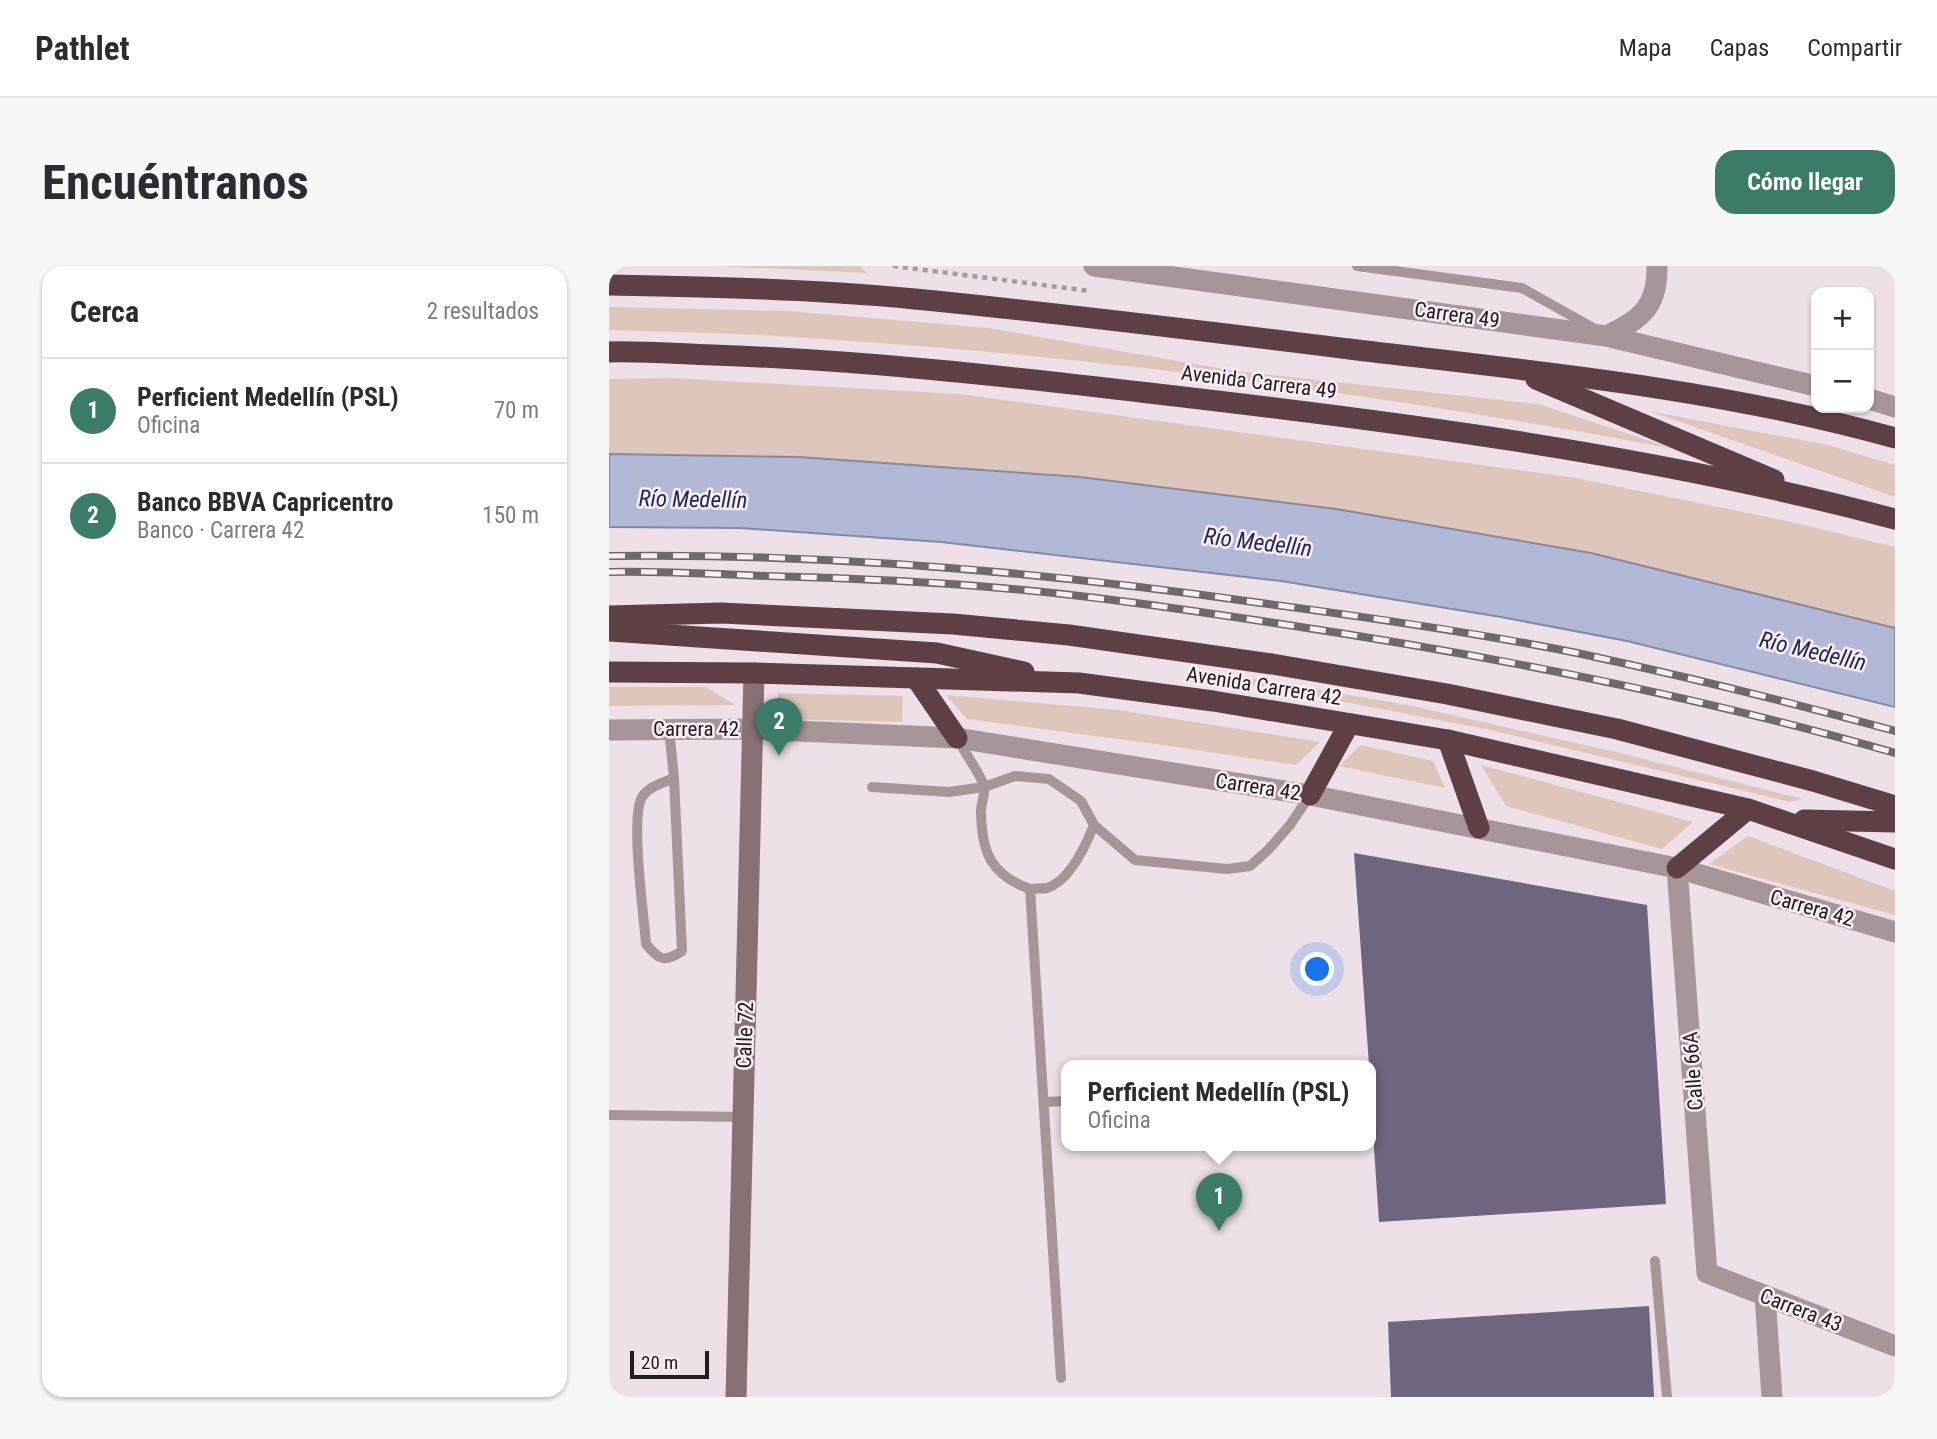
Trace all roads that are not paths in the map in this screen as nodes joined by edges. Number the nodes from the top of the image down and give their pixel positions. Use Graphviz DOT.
graph roads {
  1 [pos="1094,266"];
  2 [pos="1357,266"];
  3 [pos="1657,266"];
  4 [pos="609,285"];
  5 [pos="1607,336"];
  6 [pos="609,352"];
  7 [pos="1512,369"];
  8 [pos="1811,385"];
  9 [pos="1874,401"];
  10 [pos="1895,407"];
  11 [pos="1895,438"];
  12 [pos="1821,499"];
  13 [pos="1895,519"];
  14 [pos="609,616"];
  15 [pos="609,631"];
  16 [pos="609,672"];
  17 [pos="754,673"];
  18 [pos="916,678"];
  19 [pos="1079,683"];
  20 [pos="1349,724"];
  21 [pos="669,729"];
  22 [pos="753,729"];
  23 [pos="609,730"];
  24 [pos="957,738"];
  25 [pos="1448,740"];
  26 [pos="674,778"];
  27 [pos="872,787"];
  28 [pos="984,787"];
  29 [pos="1310,795"];
  30 [pos="1895,806"];
  31 [pos="1748,808"];
  32 [pos="1784,819"];
  33 [pos="1895,822"];
  34 [pos="1094,825"];
  35 [pos="1479,828"];
  36 [pos="1895,859"];
  37 [pos="1677,868"];
  38 [pos="1030,889"];
  39 [pos="1895,932"];
  40 [pos="1061,1101"];
  41 [pos="1044,1102"];
  42 [pos="609,1115"];
  43 [pos="743,1117"];
  44 [pos="1655,1261"];
  45 [pos="1707,1273"];
  46 [pos="1765,1296"];
  47 [pos="1895,1346"];
  48 [pos="1061,1378"];
  49 [pos="736,1397"];
  50 [pos="1667,1397"];
  51 [pos="1772,1397"];
  1 -- 5 [label="street, Carrera 49"];
  2 -- 5 [label="lane"];
  3 -- 5 [label="street"];
  4 -- 7 [label="highway, Avenida Carrera 49"];
  5 -- 8 [label="street, Carrera 49"];
  6 -- 12 [label="highway, Avenida Carrera 49"];
  7 -- 11 [label="highway, Avenida Carrera 49"];
  7 -- 12 [label="highway"];
  9 -- 10 [label="street"];
  12 -- 13 [label="highway, Avenida Carrera 49"];
  14 -- 30 [label="highway, Avenida Carrera 42"];
  15 -- 19 [label="highway"];
  16 -- 17 [label="highway, Avenida Carrera 42"];
  17 -- 18 [label="highway, Avenida Carrera 42"];
  17 -- 22 [label="street, Calle 72"];
  18 -- 19 [label="highway, Avenida Carrera 42"];
  18 -- 24 [label="highway"];
  19 -- 20 [label="highway, Avenida Carrera 42"];
  20 -- 25 [label="highway, Avenida Carrera 42"];
  20 -- 29 [label="highway"];
  21 -- 22 [label="street, Carrera 42"];
  21 -- 23 [label="street, Carrera 42"];
  21 -- 26 [label="lane"];
  22 -- 24 [label="street, Carrera 42"];
  22 -- 43 [label="street, Calle 72"];
  24 -- 28 [label="lane"];
  24 -- 29 [label="street, Carrera 42"];
  25 -- 31 [label="highway, Avenida Carrera 42"];
  25 -- 35 [label="highway"];
  26 -- 26 [label="lane"];
  27 -- 28 [label="lane"];
  28 -- 34 [label="lane"];
  28 -- 38 [label="lane"];
  29 -- 34 [label="lane"];
  29 -- 35 [label="street, Carrera 42"];
  31 -- 32 [label="highway, Avenida Carrera 42"];
  31 -- 37 [label="highway"];
  32 -- 33 [label="highway"];
  32 -- 36 [label="highway, Avenida Carrera 42"];
  34 -- 38 [label="lane"];
  35 -- 37 [label="street, Carrera 42"];
  37 -- 39 [label="street, Carrera 42"];
  37 -- 45 [label="street, Calle 66A"];
  38 -- 41 [label="lane"];
  40 -- 41 [label="lane"];
  41 -- 48 [label="lane"];
  42 -- 43 [label="lane"];
  43 -- 49 [label="street, Calle 72"];
  44 -- 50 [label="lane"];
  45 -- 46 [label="street, Carrera 43"];
  46 -- 47 [label="street, Carrera 43"];
  46 -- 51 [label="street"];
}
